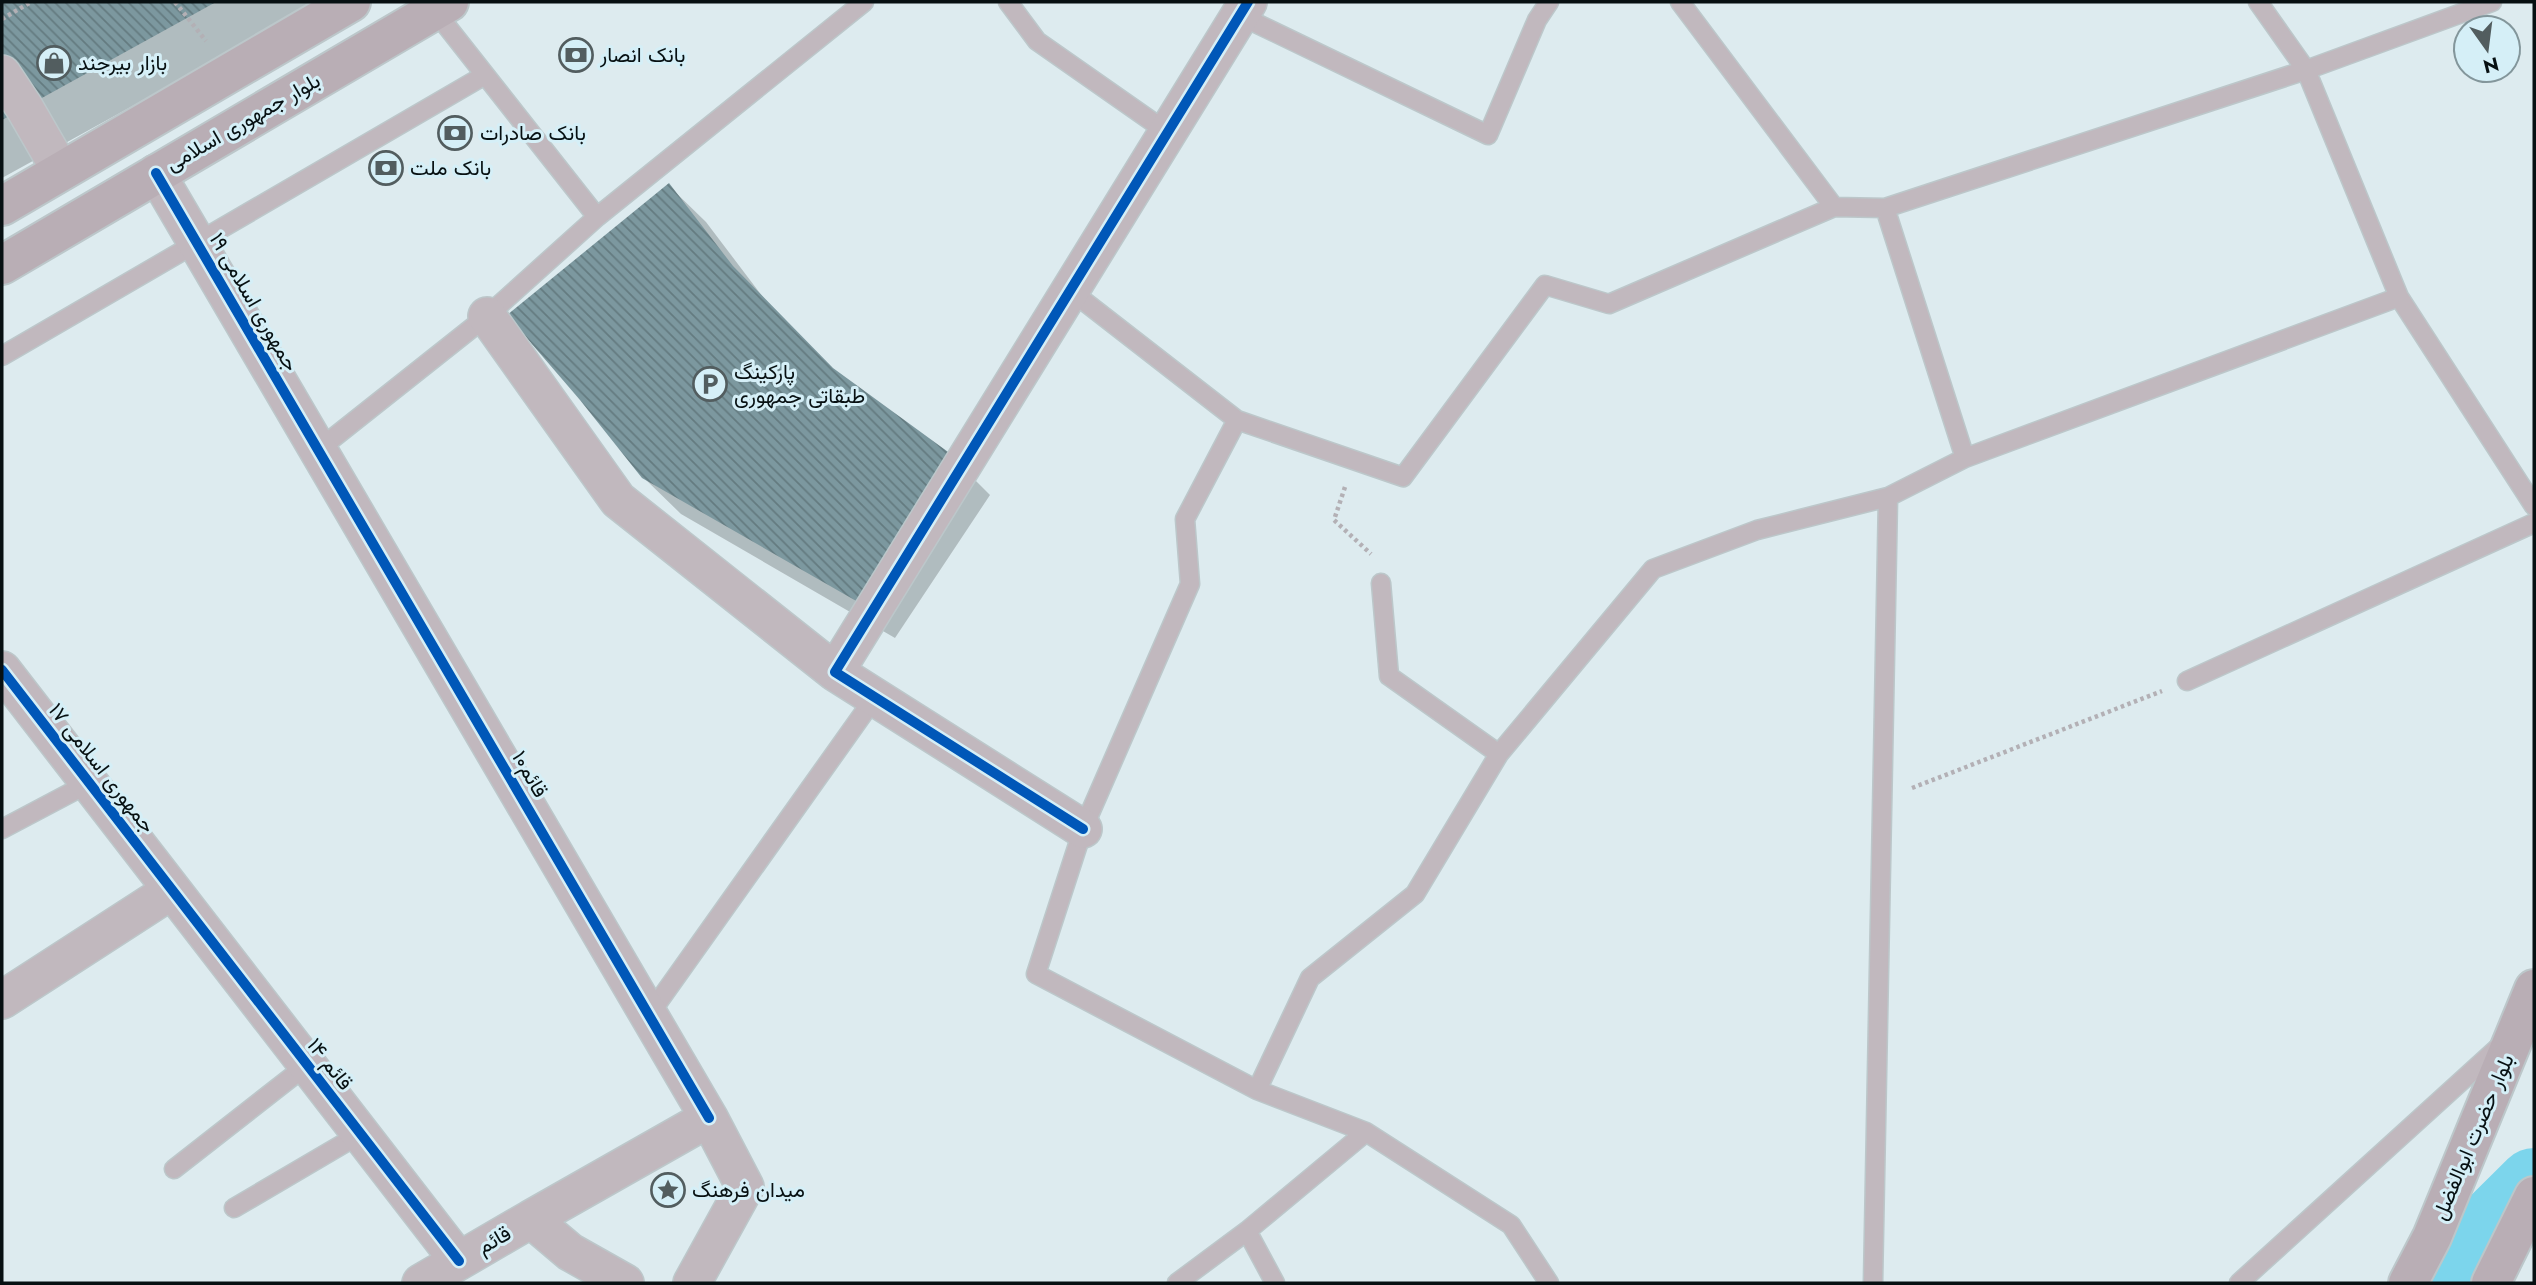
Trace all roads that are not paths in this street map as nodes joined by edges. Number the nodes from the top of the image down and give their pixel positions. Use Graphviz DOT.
graph roads {
  1 [pos="351,2"];
  2 [pos="864,2"];
  3 [pos="1008,2"];
  4 [pos="1549,2"];
  5 [pos="1680,2"];
  6 [pos="2258,2"];
  7 [pos="2492,2"];
  8 [pos="442,6"];
  9 [pos="1243,8"];
  10 [pos="2305,70"];
  11 [pos="2,74"];
  12 [pos="485,75"];
  13 [pos="1167,132"];
  14 [pos="61,171"];
  15 [pos="156,173"];
  16 [pos="2,206"];
  17 [pos="1834,207"];
  18 [pos="1885,208"];
  19 [pos="597,217"];
  20 [pos="197,242"];
  21 [pos="2,265"];
  22 [pos="1071,291"];
  23 [pos="2399,297"];
  24 [pos="487,316"];
  25 [pos="2,356"];
  26 [pos="1237,420"];
  27 [pos="318,450"];
  28 [pos="1965,458"];
  29 [pos="1888,497"];
  30 [pos="2534,506"];
  31 [pos="2534,523"];
  32 [pos="1381,583"];
  33 [pos="2,670"];
  34 [pos="835,671"];
  35 [pos="2187,681"];
  36 [pos="876,697"];
  37 [pos="1499,754"];
  38 [pos="89,783"];
  39 [pos="2,829"];
  40 [pos="1083,829"];
  41 [pos="172,890"];
  42 [pos="2534,989"];
  43 [pos="2,1000"];
  44 [pos="649,1015"];
  45 [pos="2518,1030"];
  46 [pos="307,1065"];
  47 [pos="1257,1090"];
  48 [pos="709,1118"];
  49 [pos="1366,1132"];
  50 [pos="360,1134"];
  51 [pos="174,1169"];
  52 [pos="2534,1196"];
  53 [pos="234,1208"];
  54 [pos="531,1219"];
  55 [pos="1247,1231"];
  56 [pos="459,1261"];
  57 [pos="421,1283"];
  58 [pos="625,1283"];
  59 [pos="692,1283"];
  60 [pos="1177,1283"];
  61 [pos="1275,1283"];
  62 [pos="1549,1283"];
  63 [pos="1872,1283"];
  64 [pos="2239,1283"];
  65 [pos="2409,1283"];
  66 [pos="2491,1283"];
  1 -- 14 [label="main road"];
  2 -- 19 [label="lane"];
  3 -- 13 [label="lane"];
  4 -- 9 [label="lane"];
  5 -- 17 [label="lane"];
  6 -- 10 [label="lane"];
  7 -- 10 [label="lane"];
  8 -- 12 [label="lane"];
  8 -- 15 [label="main road, بلوار جمهوری اسلامی"];
  9 -- 13 [label="street"];
  10 -- 18 [label="lane"];
  10 -- 23 [label="lane"];
  11 -- 14 [label="street"];
  12 -- 19 [label="lane"];
  12 -- 20 [label="lane"];
  13 -- 22 [label="street"];
  14 -- 16 [label="main road"];
  15 -- 20 [label="street, جمهوری اسلامی ۱۹"];
  15 -- 21 [label="main road, بلوار جمهوری اسلامی"];
  17 -- 18 [label="lane"];
  17 -- 26 [label="lane"];
  18 -- 28 [label="lane"];
  19 -- 24 [label="lane"];
  20 -- 25 [label="lane"];
  20 -- 27 [label="street, جمهوری اسلامی ۱۹"];
  22 -- 26 [label="lane"];
  22 -- 34 [label="street"];
  23 -- 28 [label="lane"];
  23 -- 30 [label="lane"];
  24 -- 27 [label="lane"];
  24 -- 34 [label="street"];
  26 -- 40 [label="lane"];
  27 -- 44 [label="street, قائم۱۰"];
  28 -- 29 [label="lane"];
  29 -- 37 [label="lane"];
  29 -- 63 [label="lane"];
  31 -- 35 [label="lane"];
  32 -- 37 [label="lane"];
  33 -- 38 [label="street, جمهوری اسلامی ۱۷"];
  34 -- 36 [label="street"];
  36 -- 40 [label="street"];
  36 -- 44 [label="lane"];
  37 -- 47 [label="lane"];
  38 -- 39 [label="lane"];
  38 -- 41 [label="street, جمهوری اسلامی ۱۷"];
  40 -- 47 [label="lane"];
  41 -- 43 [label="street"];
  41 -- 46 [label="street, قائم ۱۴"];
  42 -- 45 [label="main road, بلوار حضرت ابوالفضل"];
  44 -- 48 [label="street, قائم۱۰"];
  45 -- 64 [label="lane"];
  45 -- 65 [label="main road, بلوار حضرت ابوالفضل"];
  46 -- 50 [label="street, قائم ۱۴"];
  46 -- 51 [label="lane"];
  47 -- 49 [label="lane"];
  48 -- 54 [label="street, قائم"];
  48 -- 59 [label="street, قائم۱۰"];
  49 -- 55 [label="lane"];
  49 -- 62 [label="lane"];
  50 -- 53 [label="lane"];
  50 -- 56 [label="street, قائم ۱۴"];
  52 -- 66 [label="main road"];
  54 -- 56 [label="street, قائم"];
  54 -- 58 [label="street"];
  55 -- 60 [label="lane"];
  55 -- 61 [label="lane"];
  56 -- 57 [label="street, قائم"];
}
